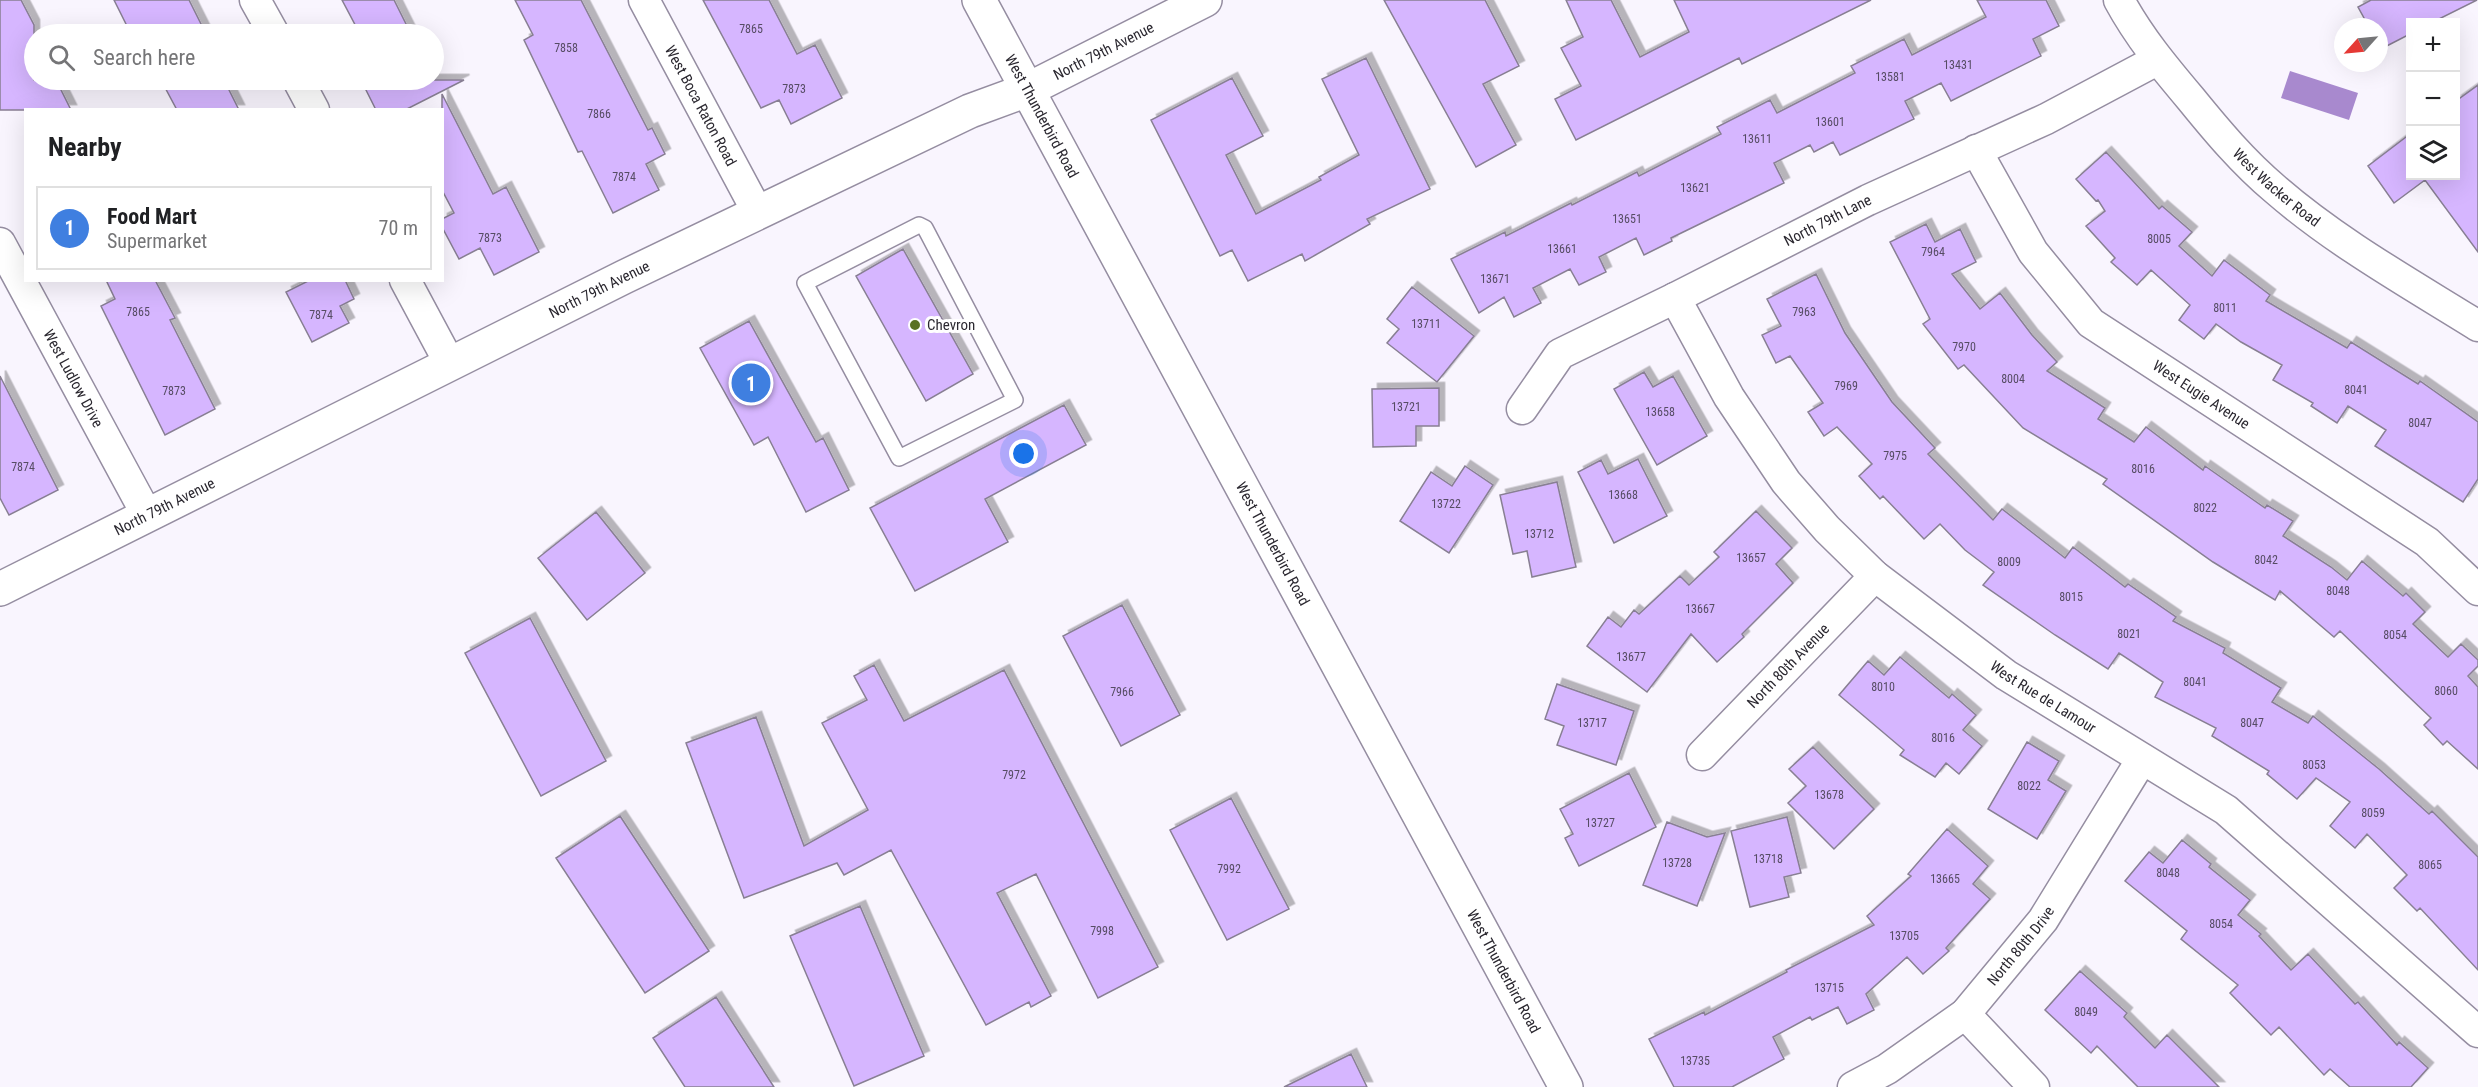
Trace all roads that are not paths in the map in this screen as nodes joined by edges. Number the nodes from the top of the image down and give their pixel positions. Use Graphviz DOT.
graph roads {
  1 [pos="255,0"];
  2 [pos="644,0"];
  3 [pos="979,0"];
  4 [pos="1205,0"];
  5 [pos="2119,0"];
  6 [pos="268,24"];
  7 [pos="2157,60"];
  8 [pos="303,90"];
  9 [pos="1027,90"];
  10 [pos="313,108"];
  11 [pos="1976,150"];
  12 [pos="758,213"];
  13 [pos="0,243"];
  14 [pos="406,282"];
  15 [pos="1675,298"];
  16 [pos="2478,326"];
  17 [pos="450,364"];
  18 [pos="1015,400"];
  19 [pos="1522,409"];
  20 [pos="147,515"];
  21 [pos="1875,576"];
  22 [pos="0,589"];
  23 [pos="2478,590"];
  24 [pos="1702,755"];
  25 [pos="2142,759"];
  26 [pos="1965,1014"];
  27 [pos="2478,1032"];
  28 [pos="1566,1087"];
  29 [pos="1853,1087"];
  30 [pos="2034,1087"];
  1 -- 6 [label="street"];
  2 -- 12 [label="street, West Boca Raton Road"];
  3 -- 9 [label="street, West Thunderbird Road"];
  4 -- 9 [label="street, North 79th Avenue"];
  5 -- 7 [label="street, West Wacker Road"];
  7 -- 11 [label="street, North 79th Lane"];
  7 -- 16 [label="street, West Wacker Road"];
  8 -- 10 [label="street"];
  9 -- 12 [label="street, North 79th Avenue"];
  9 -- 28 [label="street, West Thunderbird Road"];
  11 -- 15 [label="street, North 79th Lane"];
  11 -- 23 [label="street, West Eugie Avenue"];
  12 -- 17 [label="street, North 79th Avenue"];
  13 -- 20 [label="street, West Ludlow Drive"];
  14 -- 17 [label="street"];
  15 -- 19 [label="street, North 79th Lane"];
  15 -- 21 [label="street, West Rue de Lamour"];
  17 -- 20 [label="street, North 79th Avenue"];
  18 -- 18 [label="lane"];
  20 -- 22 [label="street, North 79th Avenue"];
  21 -- 24 [label="street, North 80th Avenue"];
  21 -- 25 [label="street, West Rue de Lamour"];
  25 -- 26 [label="street, North 80th Drive"];
  25 -- 27 [label="street, West Rue de Lamour"];
  26 -- 29 [label="street, North 80th Drive"];
  26 -- 30 [label="street"];
}
